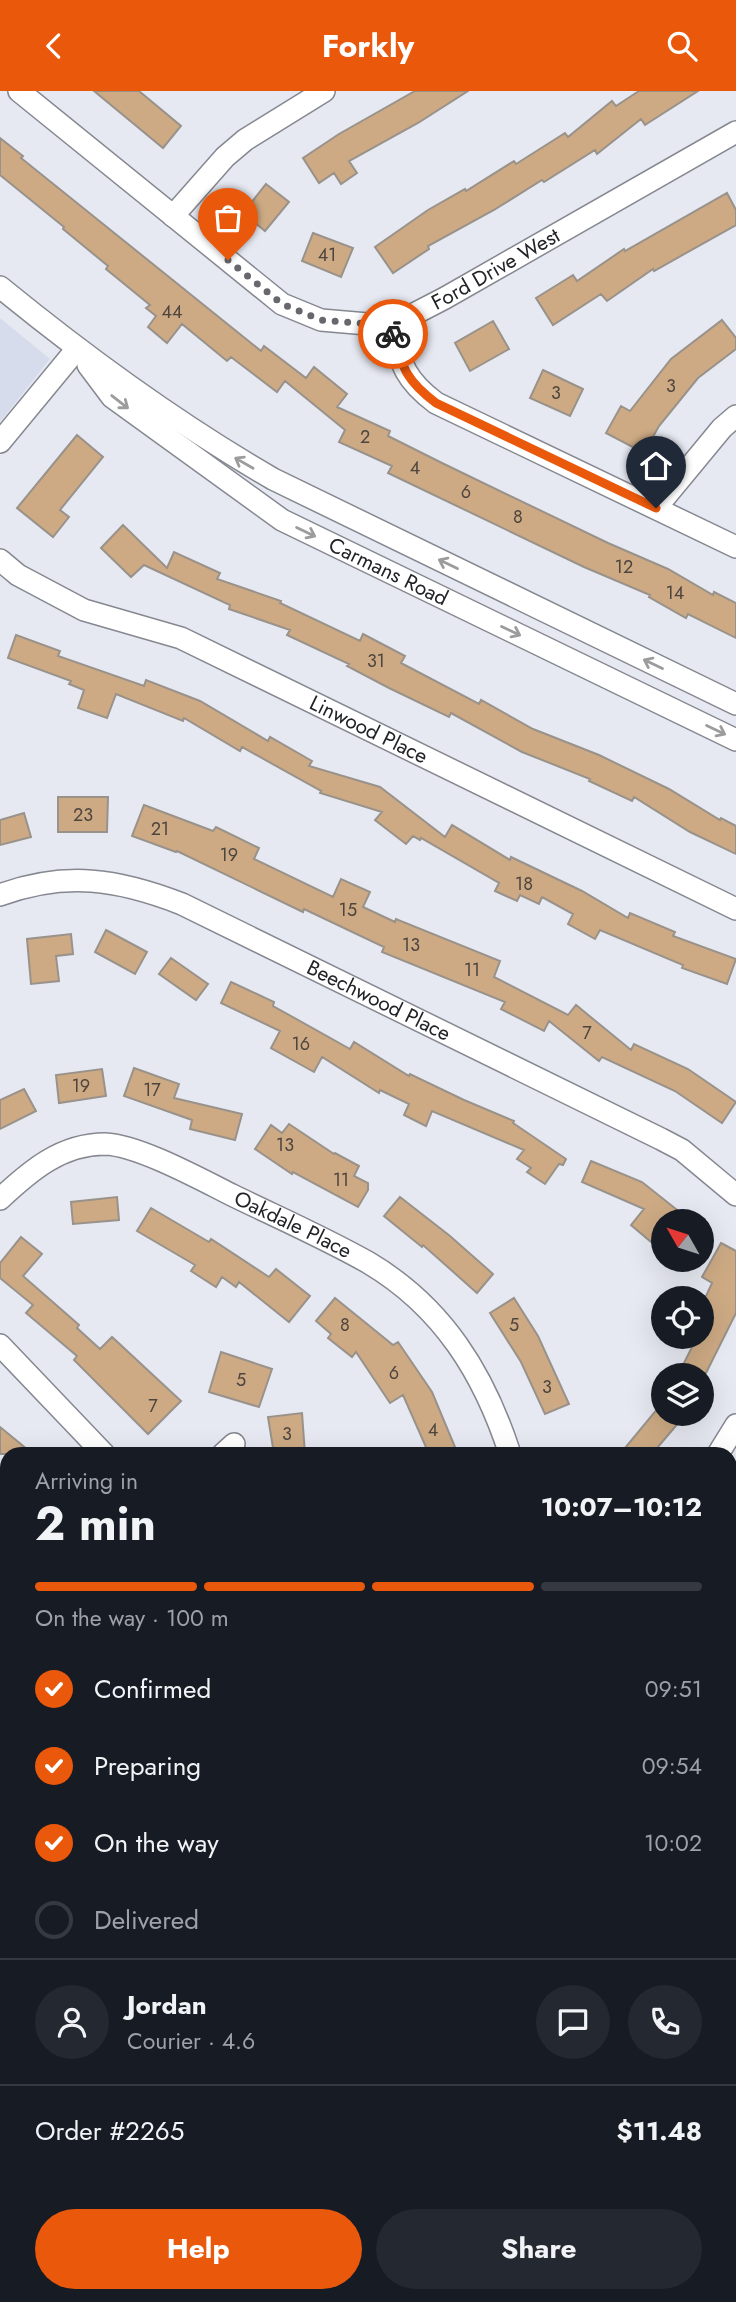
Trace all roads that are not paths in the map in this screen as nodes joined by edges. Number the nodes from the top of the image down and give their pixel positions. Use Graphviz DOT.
graph roads {
  1 [pos="19,91"];
  2 [pos="324,91"];
  3 [pos="736,132"];
  4 [pos="173,216"];
  5 [pos="0,288"];
  6 [pos="391,326"];
  7 [pos="76,349"];
  8 [pos="736,416"];
  9 [pos="0,442"];
  10 [pos="656,508"];
  11 [pos="736,547"];
  12 [pos="0,560"];
  13 [pos="736,704"];
  14 [pos="736,740"];
  15 [pos="0,895"];
  16 [pos="736,909"];
  17 [pos="736,1195"];
  18 [pos="0,1199"];
  19 [pos="0,1345"];
  20 [pos="736,1425"];
  21 [pos="97,1447"];
  22 [pos="508,1447"];
  23 [pos="722,1447"];
  1 -- 4 [label="street"];
  2 -- 4 [label="street"];
  3 -- 6 [label="street, Ford Drive West"];
  4 -- 6 [label="street"];
  5 -- 7 [label="street, Carmans Road"];
  6 -- 10 [label="street"];
  7 -- 9 [label="street"];
  13 -- 7 [label="street, Carmans Road, one-way"];
  7 -- 14 [label="street, Carmans Road, one-way"];
  8 -- 10 [label="street"];
  10 -- 11 [label="street"];
  12 -- 16 [label="street, Linwood Place"];
  15 -- 17 [label="street, Beechwood Place"];
  18 -- 22 [label="street, Oakdale Place"];
  19 -- 21 [label="street"];
  20 -- 23 [label="street"];
}
